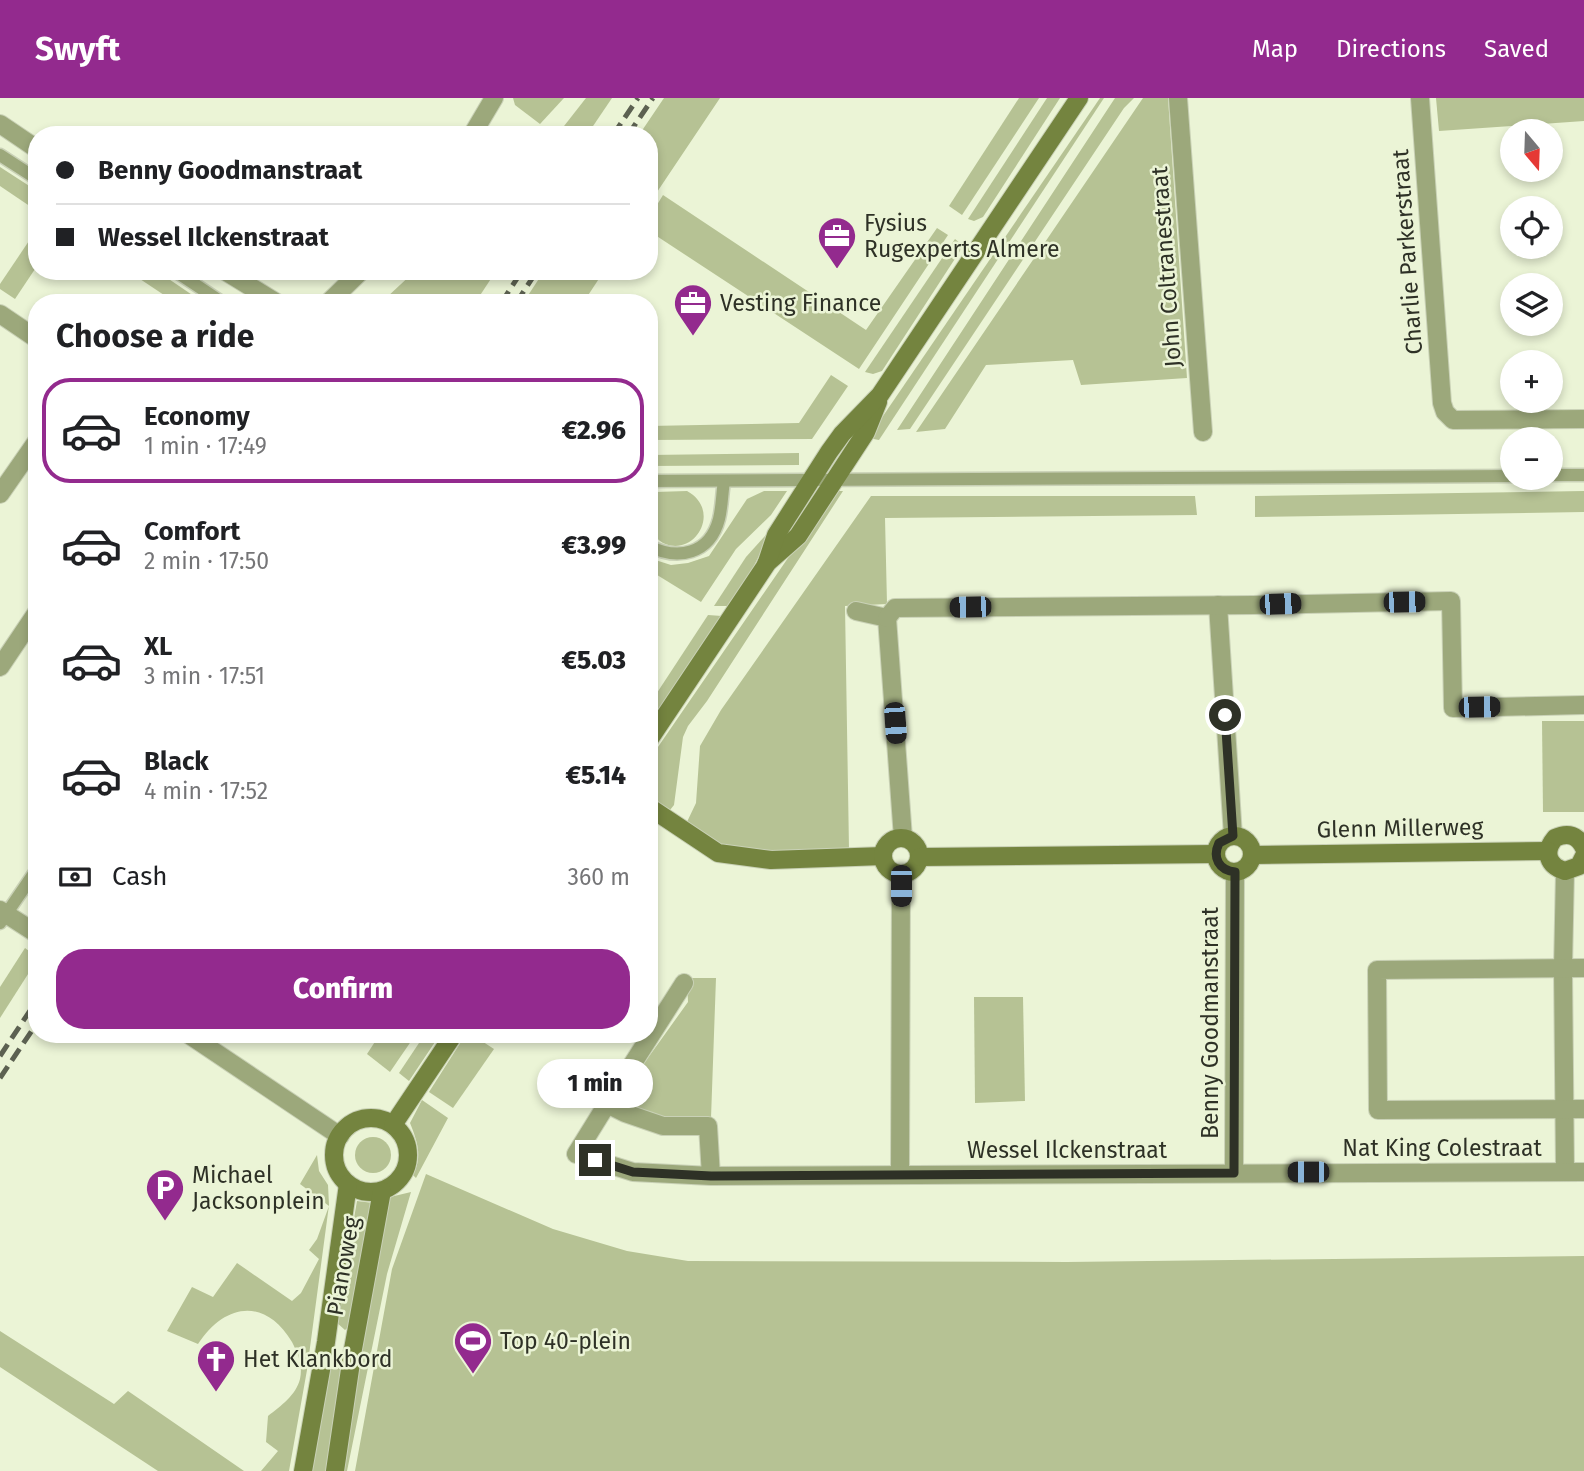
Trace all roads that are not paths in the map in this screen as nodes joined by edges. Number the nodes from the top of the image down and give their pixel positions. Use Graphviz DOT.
graph roads {
  1 [pos="494,98"];
  2 [pos="1079,98"];
  3 [pos="1178,98"];
  4 [pos="1420,98"];
  5 [pos="0,124"];
  6 [pos="477,126"];
  7 [pos="28,143"];
  8 [pos="0,155"];
  9 [pos="28,173"];
  10 [pos="189,280"];
  11 [pos="240,280"];
  12 [pos="352,280"];
  13 [pos="210,294"];
  14 [pos="263,294"];
  15 [pos="337,294"];
  16 [pos="1,317"];
  17 [pos="28,334"];
  18 [pos="880,395"];
  19 [pos="1584,419"];
  20 [pos="1203,432"];
  21 [pos="28,454"];
  22 [pos="1563,475"];
  23 [pos="1584,475"];
  24 [pos="1500,476"];
  25 [pos="812,480"];
  26 [pos="834,480"];
  27 [pos="658,481"];
  28 [pos="663,481"];
  29 [pos="724,481"];
  30 [pos="658,484"];
  31 [pos="0,494"];
  32 [pos="658,550"];
  33 [pos="766,565"];
  34 [pos="1217,605"];
  35 [pos="856,611"];
  36 [pos="887,618"];
  37 [pos="28,625"];
  38 [pos="0,667"];
  39 [pos="1584,705"];
  40 [pos="658,727"];
  41 [pos="658,813"];
  42 [pos="1233,836"];
  43 [pos="903,838"];
  44 [pos="1584,848"];
  45 [pos="1548,851"];
  46 [pos="1216,854"];
  47 [pos="1252,855"];
  48 [pos="883,856"];
  49 [pos="1584,856"];
  50 [pos="920,857"];
  51 [pos="1565,871"];
  52 [pos="1235,872"];
  53 [pos="901,874"];
  54 [pos="28,881"];
  55 [pos="2,916"];
  56 [pos="28,929"];
  57 [pos="1563,968"];
  58 [pos="1584,968"];
  59 [pos="684,983"];
  60 [pos="658,1024"];
  61 [pos="201,1043"];
  62 [pos="448,1043"];
  63 [pos="646,1043"];
  64 [pos="607,1104"];
  65 [pos="1584,1109"];
  66 [pos="1564,1110"];
  67 [pos="393,1125"];
  68 [pos="340,1136"];
  69 [pos="1565,1172"];
  70 [pos="1584,1172"];
  71 [pos="1234,1173"];
  72 [pos="900,1175"];
  73 [pos="711,1176"];
  74 [pos="348,1184"];
  75 [pos="382,1191"];
  76 [pos="326,1342"];
  77 [pos="353,1349"];
  78 [pos="303,1471"];
  79 [pos="335,1471"];
  1 -- 6 [label="street"];
  2 -- 18 [label="street"];
  3 -- 20 [label="street, John Coltranestraat"];
  4 -- 19 [label="street, Charlie Parkerstraat"];
  5 -- 7 [label="street"];
  8 -- 9 [label="lane"];
  10 -- 13 [label="lane"];
  11 -- 14 [label="street"];
  12 -- 15 [label="street"];
  16 -- 17 [label="street"];
  18 -- 25 [label="street"];
  18 -- 26 [label="street"];
  21 -- 31 [label="street"];
  22 -- 23 [label="lane"];
  24 -- 26 [label="lane"];
  25 -- 26 [label="lane"];
  25 -- 29 [label="lane"];
  25 -- 33 [label="street"];
  26 -- 33 [label="street"];
  27 -- 28 [label="lane"];
  28 -- 29 [label="lane"];
  28 -- 30 [label="lane"];
  29 -- 32 [label="lane"];
  33 -- 40 [label="street"];
  34 -- 36 [label="street"];
  34 -- 39 [label="street"];
  34 -- 42 [label="street"];
  35 -- 36 [label="street"];
  36 -- 43 [label="street"];
  37 -- 38 [label="street"];
  41 -- 48 [label="street"];
  42 -- 46 [label="street"];
  42 -- 47 [label="street"];
  43 -- 48 [label="street"];
  43 -- 50 [label="street"];
  44 -- 45 [label="street"];
  45 -- 47 [label="street, Glenn Millerweg"];
  45 -- 51 [label="street"];
  46 -- 50 [label="street"];
  46 -- 52 [label="street"];
  47 -- 52 [label="street"];
  48 -- 53 [label="street"];
  49 -- 51 [label="street"];
  50 -- 53 [label="street"];
  51 -- 57 [label="street, Nat King Colestraat"];
  52 -- 71 [label="street, Benny Goodmanstraat"];
  53 -- 72 [label="street"];
  54 -- 55 [label="lane"];
  55 -- 56 [label="street"];
  57 -- 58 [label="street, Nat King Colestraat"];
  57 -- 66 [label="street, Nat King Colestraat"];
  57 -- 66 [label="street, Nat King Colestraat"];
  59 -- 60 [label="street, Wessel Ilckenstraat"];
  61 -- 68 [label="street"];
  62 -- 67 [label="street"];
  63 -- 64 [label="street, Wessel Ilckenstraat"];
  64 -- 73 [label="street"];
  64 -- 73 [label="street, Wessel Ilckenstraat"];
  65 -- 66 [label="street, Nat King Colestraat"];
  66 -- 69 [label="street, Nat King Colestraat"];
  67 -- 68 [label="street"];
  67 -- 75 [label="street"];
  68 -- 74 [label="street"];
  69 -- 70 [label="street, Nat King Colestraat"];
  69 -- 71 [label="street, Nat King Colestraat"];
  71 -- 72 [label="street, Wessel Ilckenstraat"];
  72 -- 73 [label="street, Wessel Ilckenstraat"];
  74 -- 75 [label="street"];
  74 -- 76 [label="street, Pianoweg"];
  75 -- 77 [label="street, Pianoweg"];
  76 -- 77 [label="street, Pianoweg"];
  76 -- 78 [label="street, Pianoweg"];
  77 -- 79 [label="street, Pianoweg"];
}
